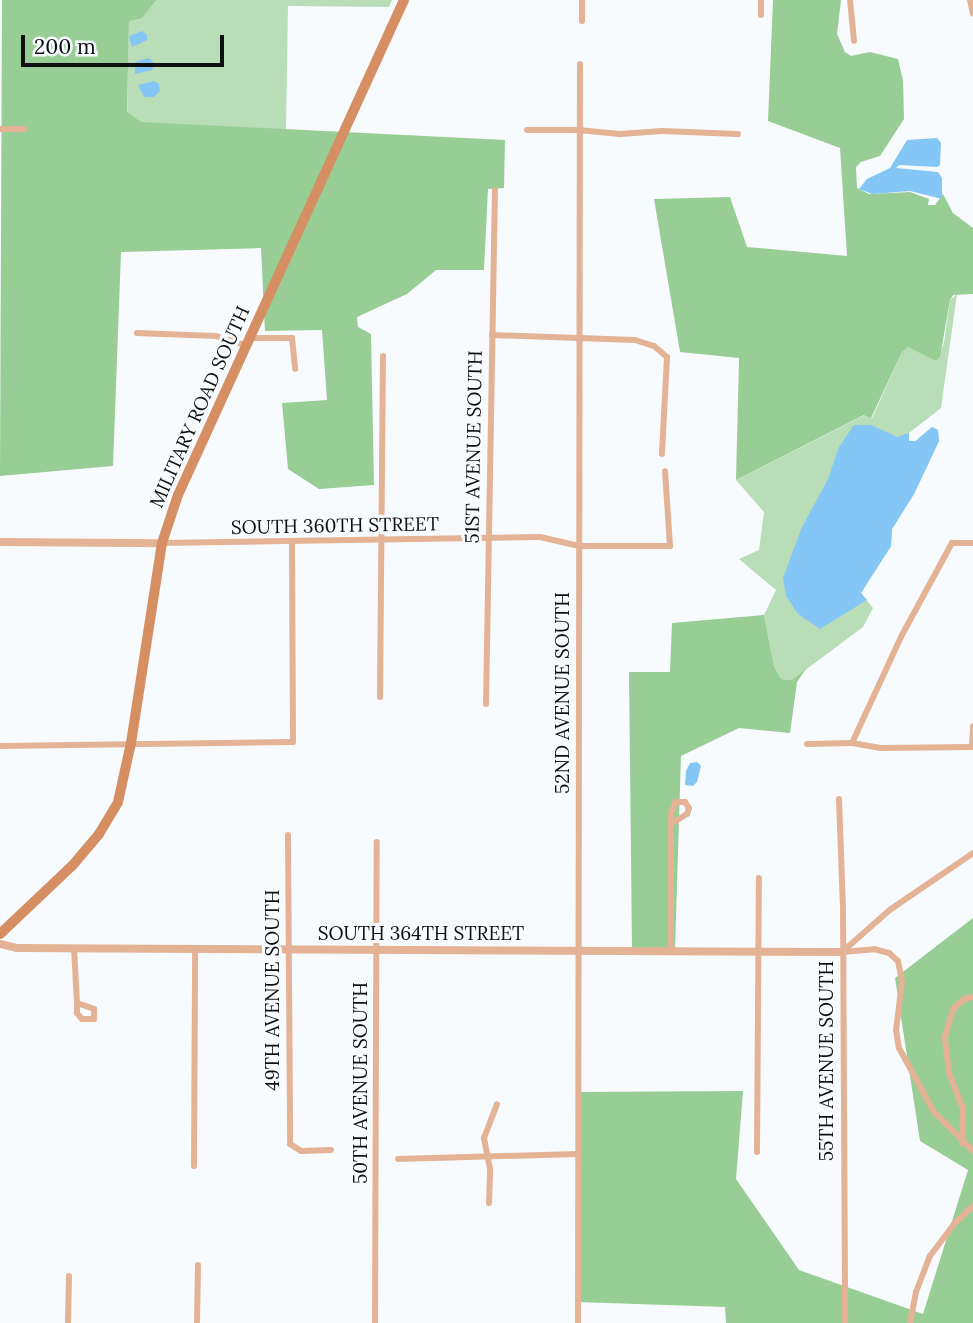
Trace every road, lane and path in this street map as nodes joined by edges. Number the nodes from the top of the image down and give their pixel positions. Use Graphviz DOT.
graph roads {
  1 [pos="404,0"];
  2 [pos="582,0"];
  3 [pos="761,0"];
  4 [pos="850,0"];
  5 [pos="970,0"];
  6 [pos="973,14"];
  7 [pos="761,15"];
  8 [pos="582,21"];
  9 [pos="853,41"];
  10 [pos="580,64"];
  11 [pos="0,129"];
  12 [pos="24,129"];
  13 [pos="527,130"];
  14 [pos="578,130"];
  15 [pos="738,134"];
  16 [pos="495,190"];
  17 [pos="137,333"];
  18 [pos="492,335"];
  19 [pos="581,337"];
  20 [pos="248,341"];
  21 [pos="383,356"];
  22 [pos="295,369"];
  23 [pos="662,454"];
  24 [pos="665,471"];
  25 [pos="489,539"];
  26 [pos="0,542"];
  27 [pos="292,542"];
  28 [pos="380,542"];
  29 [pos="973,542"];
  30 [pos="162,543"];
  31 [pos="579,545"];
  32 [pos="380,697"];
  33 [pos="486,704"];
  34 [pos="973,726"];
  35 [pos="131,743"];
  36 [pos="852,743"];
  37 [pos="807,744"];
  38 [pos="0,746"];
  39 [pos="972,747"];
  40 [pos="839,799"];
  41 [pos="671,824"];
  42 [pos="288,835"];
  43 [pos="377,842"];
  44 [pos="973,853"];
  45 [pos="759,878"];
  46 [pos="0,934"];
  47 [pos="0,944"];
  48 [pos="74,948"];
  49 [pos="195,949"];
  50 [pos="287,949"];
  51 [pos="671,949"];
  52 [pos="376,950"];
  53 [pos="578,950"];
  54 [pos="757,951"];
  55 [pos="842,952"];
  56 [pos="973,997"];
  57 [pos="77,1003"];
  58 [pos="497,1104"];
  59 [pos="962,1143"];
  60 [pos="331,1150"];
  61 [pos="973,1151"];
  62 [pos="757,1152"];
  63 [pos="578,1154"];
  64 [pos="489,1155"];
  65 [pos="398,1159"];
  66 [pos="194,1166"];
  67 [pos="489,1203"];
  68 [pos="973,1206"];
  69 [pos="198,1265"];
  70 [pos="69,1276"];
  71 [pos="68,1323"];
  72 [pos="197,1323"];
  73 [pos="375,1323"];
  74 [pos="578,1323"];
  75 [pos="845,1323"];
  76 [pos="910,1323"];
  1 -- 20 [label="main road, MILITARY ROAD SOUTH"];
  2 -- 8 [label="street"];
  3 -- 7 [label="street"];
  4 -- 9 [label="street"];
  5 -- 6 [label="street"];
  10 -- 14 [label="street, 52ND AVENUE SOUTH"];
  11 -- 12 [label="street"];
  13 -- 14 [label="street"];
  14 -- 15 [label="street"];
  14 -- 19 [label="street, 52ND AVENUE SOUTH"];
  16 -- 18 [label="street, 51ST AVENUE SOUTH"];
  17 -- 20 [label="street"];
  18 -- 19 [label="street"];
  18 -- 25 [label="street, 51ST AVENUE SOUTH"];
  19 -- 23 [label="street"];
  19 -- 31 [label="street, 52ND AVENUE SOUTH"];
  20 -- 22 [label="street"];
  20 -- 30 [label="main road, MILITARY ROAD SOUTH"];
  21 -- 28 [label="street"];
  24 -- 31 [label="street, SOUTH 360TH STREET"];
  25 -- 28 [label="street, SOUTH 360TH STREET"];
  25 -- 31 [label="street, SOUTH 360TH STREET"];
  25 -- 33 [label="street, 51ST AVENUE SOUTH"];
  26 -- 30 [label="street, SOUTH 360TH STREET"];
  27 -- 28 [label="street, SOUTH 360TH STREET"];
  27 -- 30 [label="street, SOUTH 360TH STREET"];
  27 -- 35 [label="street"];
  28 -- 32 [label="street"];
  29 -- 36 [label="street"];
  30 -- 35 [label="main road, MILITARY ROAD SOUTH"];
  31 -- 53 [label="street, 52ND AVENUE SOUTH"];
  34 -- 39 [label="street"];
  35 -- 38 [label="street"];
  35 -- 46 [label="main road, MILITARY ROAD SOUTH"];
  36 -- 37 [label="street"];
  36 -- 39 [label="street"];
  40 -- 55 [label="street, 55TH AVENUE SOUTH"];
  41 -- 51 [label="street"];
  42 -- 50 [label="street, 49TH AVENUE SOUTH"];
  43 -- 52 [label="street, 50TH AVENUE SOUTH"];
  44 -- 55 [label="street"];
  45 -- 54 [label="street"];
  47 -- 48 [label="street, SOUTH 364TH STREET"];
  48 -- 49 [label="street, SOUTH 364TH STREET"];
  48 -- 57 [label="street"];
  49 -- 50 [label="street, SOUTH 364TH STREET"];
  49 -- 66 [label="street"];
  50 -- 52 [label="street, SOUTH 364TH STREET"];
  50 -- 60 [label="street, 49TH AVENUE SOUTH"];
  51 -- 53 [label="street, SOUTH 364TH STREET"];
  51 -- 54 [label="street, SOUTH 364TH STREET"];
  52 -- 53 [label="street, SOUTH 364TH STREET"];
  52 -- 73 [label="street, 50TH AVENUE SOUTH"];
  53 -- 63 [label="street, 52ND AVENUE SOUTH"];
  54 -- 55 [label="street, SOUTH 364TH STREET"];
  54 -- 62 [label="street"];
  55 -- 59 [label="street"];
  55 -- 75 [label="street, 55TH AVENUE SOUTH"];
  56 -- 59 [label="street"];
  58 -- 64 [label="street"];
  59 -- 61 [label="street"];
  63 -- 64 [label="street"];
  63 -- 74 [label="street, 52ND AVENUE SOUTH"];
  64 -- 65 [label="street"];
  64 -- 67 [label="street"];
  68 -- 76 [label="street"];
  69 -- 72 [label="street"];
  70 -- 71 [label="street"];
}
